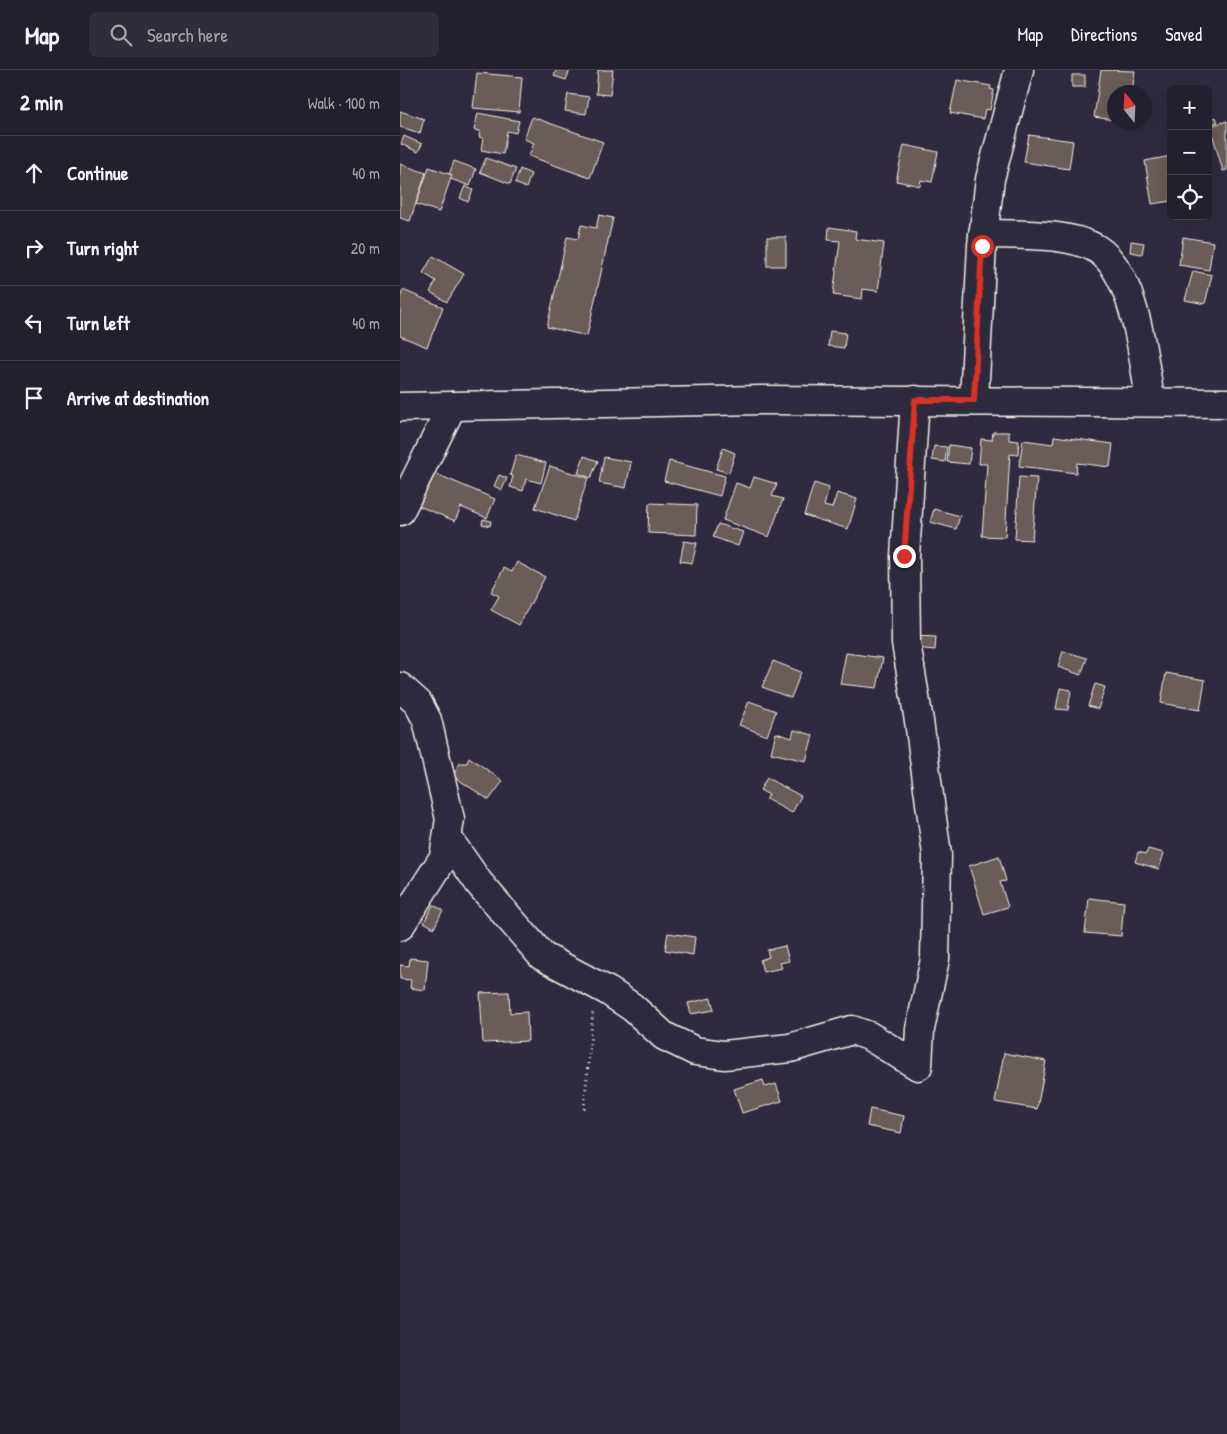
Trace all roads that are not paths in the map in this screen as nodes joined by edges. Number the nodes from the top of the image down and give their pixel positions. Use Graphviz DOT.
graph roads {
  1 [pos="1019,70"];
  2 [pos="983,234"];
  3 [pos="915,400"];
  4 [pos="974,400"];
  5 [pos="1150,401"];
  6 [pos="1227,403"];
  7 [pos="452,406"];
  8 [pos="400,407"];
  9 [pos="400,510"];
  10 [pos="400,687"];
  11 [pos="449,840"];
  12 [pos="400,926"];
  1 -- 2 [label="street"];
  2 -- 4 [label="street"];
  2 -- 5 [label="street"];
  3 -- 4 [label="street"];
  3 -- 7 [label="street"];
  3 -- 11 [label="street"];
  4 -- 5 [label="street"];
  5 -- 6 [label="street"];
  7 -- 8 [label="street"];
  7 -- 9 [label="street"];
  10 -- 11 [label="street"];
  11 -- 12 [label="street"];
}
